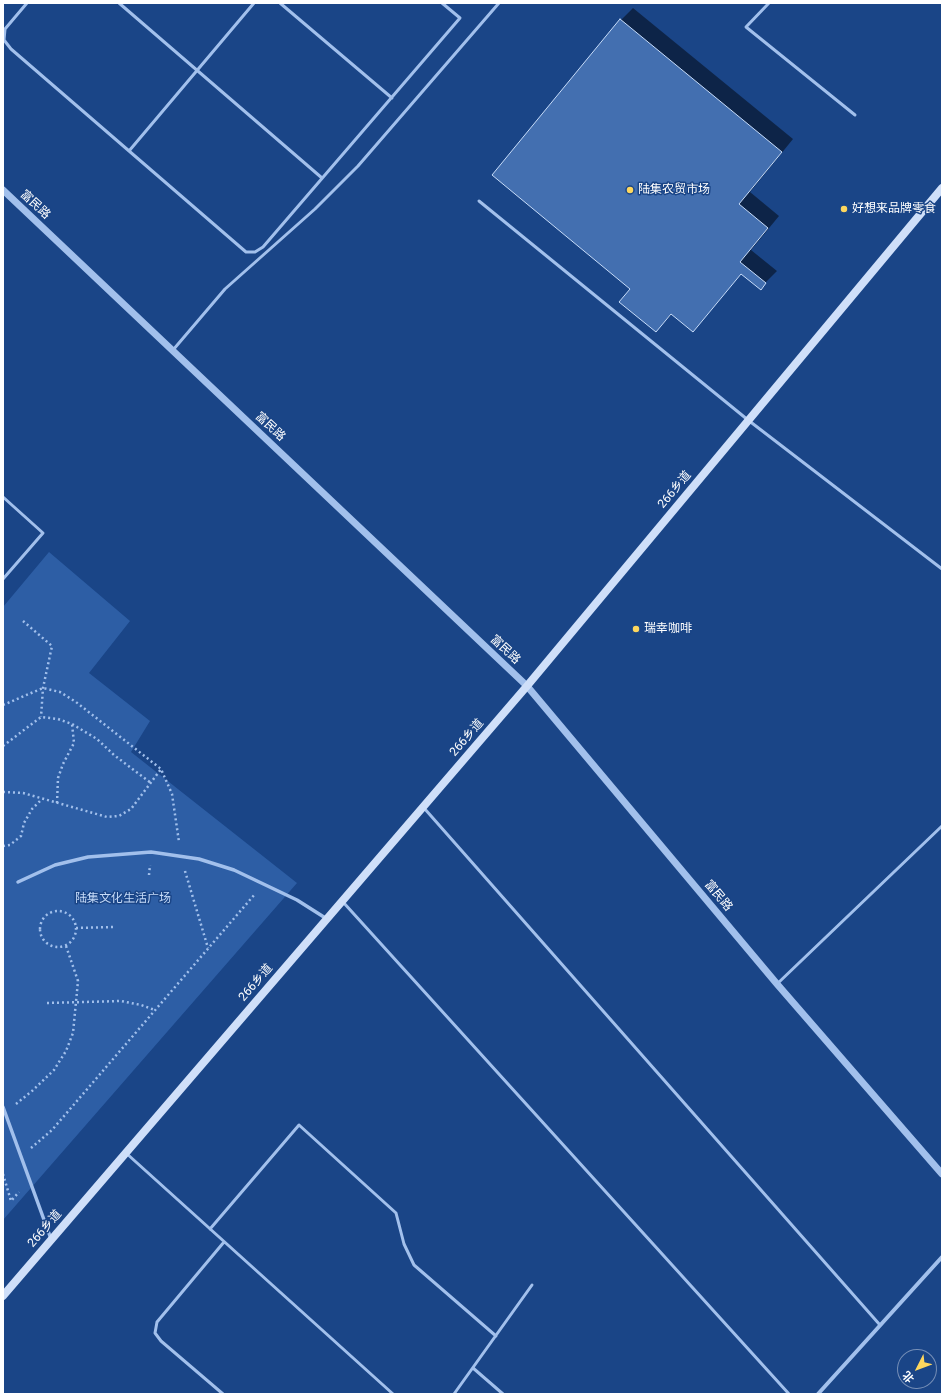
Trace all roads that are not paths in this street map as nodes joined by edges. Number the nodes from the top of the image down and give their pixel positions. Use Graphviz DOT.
graph roads {
  1 [pos="27,3"];
  2 [pos="119,3"];
  3 [pos="254,3"];
  4 [pos="280,3"];
  5 [pos="442,3"];
  6 [pos="499,3"];
  7 [pos="768,3"];
  8 [pos="197,70"];
  9 [pos="392,98"];
  10 [pos="855,115"];
  11 [pos="129,150"];
  12 [pos="322,178"];
  13 [pos="942,188"];
  14 [pos="3,190"];
  15 [pos="479,201"];
  16 [pos="173,350"];
  17 [pos="748,420"];
  18 [pos="3,497"];
  19 [pos="942,569"];
  20 [pos="3,579"];
  21 [pos="527,686"];
  22 [pos="423,807"];
  23 [pos="942,826"];
  24 [pos="18,882"];
  25 [pos="342,901"];
  26 [pos="327,919"];
  27 [pos="777,984"];
  28 [pos="4,1109"];
  29 [pos="126,1153"];
  30 [pos="942,1174"];
  31 [pos="210,1229"];
  32 [pos="52,1240"];
  33 [pos="224,1242"];
  34 [pos="942,1257"];
  35 [pos="532,1285"];
  36 [pos="3,1296"];
  37 [pos="880,1325"];
  38 [pos="496,1336"];
  39 [pos="473,1368"];
  40 [pos="224,1394"];
  41 [pos="393,1394"];
  42 [pos="454,1394"];
  43 [pos="503,1394"];
  44 [pos="790,1394"];
  45 [pos="818,1394"];
  1 -- 11 [label="lane"];
  2 -- 8 [label="lane"];
  3 -- 8 [label="lane"];
  4 -- 9 [label="lane"];
  5 -- 9 [label="lane"];
  6 -- 16 [label="lane"];
  7 -- 10 [label="lane"];
  8 -- 11 [label="lane"];
  8 -- 12 [label="lane"];
  9 -- 12 [label="lane"];
  11 -- 12 [label="lane"];
  13 -- 17 [label="main road, 266乡道"];
  14 -- 16 [label="street, 富民路"];
  15 -- 17 [label="lane"];
  16 -- 21 [label="street, 富民路"];
  17 -- 19 [label="lane"];
  17 -- 21 [label="main road, 266乡道"];
  18 -- 20 [label="lane"];
  21 -- 22 [label="main road, 266乡道"];
  21 -- 27 [label="street, 富民路"];
  22 -- 25 [label="main road, 266乡道"];
  22 -- 37 [label="lane"];
  23 -- 27 [label="lane"];
  24 -- 26 [label="street"];
  25 -- 26 [label="main road, 266乡道"];
  25 -- 44 [label="lane"];
  26 -- 29 [label="main road, 266乡道"];
  27 -- 30 [label="street, 富民路"];
  28 -- 32 [label="street"];
  29 -- 31 [label="lane"];
  29 -- 32 [label="main road, 266乡道"];
  31 -- 33 [label="lane"];
  31 -- 38 [label="lane"];
  32 -- 36 [label="main road, 266乡道"];
  33 -- 40 [label="lane"];
  33 -- 41 [label="lane"];
  34 -- 37 [label="street"];
  35 -- 38 [label="lane"];
  37 -- 45 [label="street"];
  38 -- 39 [label="lane"];
  39 -- 42 [label="lane"];
  39 -- 43 [label="lane"];
}
